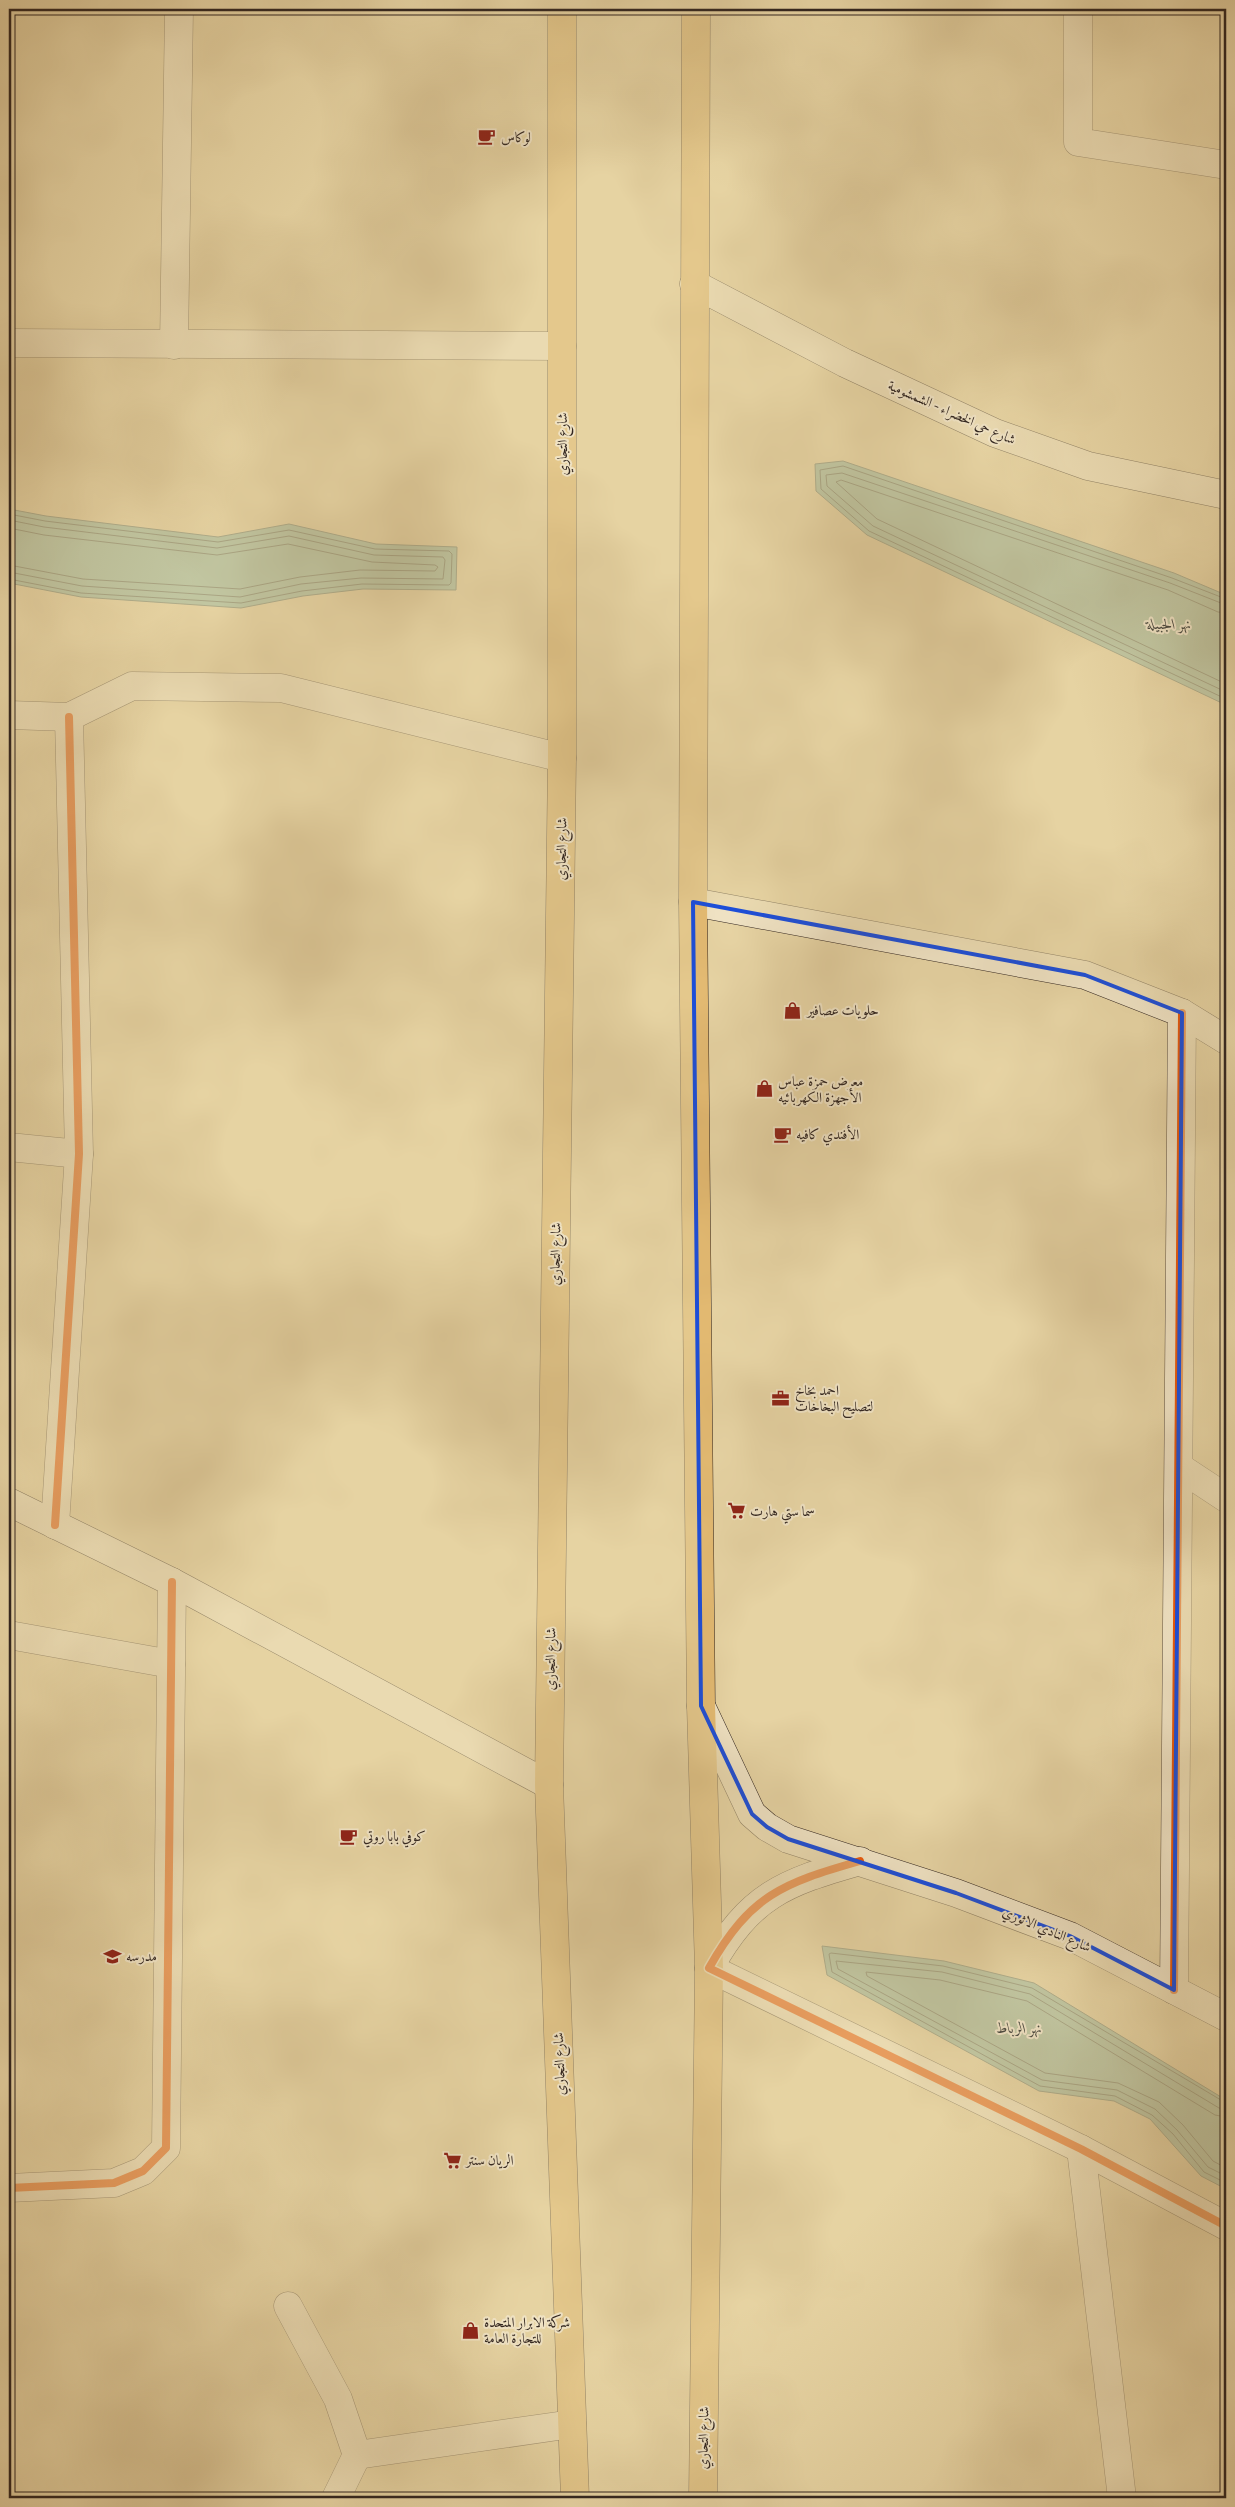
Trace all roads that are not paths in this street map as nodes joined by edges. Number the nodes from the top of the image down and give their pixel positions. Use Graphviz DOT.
graph roads {
  1 [pos="179,9"];
  2 [pos="562,9"];
  3 [pos="696,9"];
  4 [pos="1078,9"];
  5 [pos="1226,165"];
  6 [pos="694,284"];
  7 [pos="9,343"];
  8 [pos="174,345"];
  9 [pos="562,346"];
  10 [pos="1226,495"];
  11 [pos="9,715"];
  12 [pos="69,717"];
  13 [pos="562,758"];
  14 [pos="693,902"];
  15 [pos="1182,1013"];
  16 [pos="1226,1040"];
  17 [pos="9,1147"];
  18 [pos="79,1154"];
  19 [pos="1179,1467"];
  20 [pos="1226,1498"];
  21 [pos="9,1502"];
  22 [pos="55,1525"];
  23 [pos="172,1582"];
  24 [pos="9,1635"];
  25 [pos="171,1664"];
  26 [pos="701,1706"];
  27 [pos="549,1785"];
  28 [pos="860,1861"];
  29 [pos="709,1968"];
  30 [pos="1174,1990"];
  31 [pos="1226,2017"];
  32 [pos="1081,2148"];
  33 [pos="9,2188"];
  34 [pos="1226,2226"];
  35 [pos="288,2306"];
  36 [pos="572,2424"];
  37 [pos="357,2456"];
  38 [pos="336,2498"];
  39 [pos="575,2498"];
  40 [pos="703,2498"];
  41 [pos="1122,2498"];
  1 -- 8 [label="street"];
  2 -- 9 [label="main road, شارع التجاري"];
  3 -- 6 [label="main road, شارع التجاري"];
  4 -- 5 [label="street"];
  6 -- 10 [label="street, شارع حي الخضراء - الشمشومية"];
  6 -- 14 [label="main road, شارع التجاري"];
  7 -- 8 [label="street"];
  8 -- 9 [label="street"];
  9 -- 13 [label="main road, شارع التجاري"];
  11 -- 12 [label="street"];
  12 -- 13 [label="street"];
  12 -- 18 [label="street"];
  13 -- 27 [label="main road, شارع التجاري"];
  14 -- 15 [label="street"];
  14 -- 26 [label="main road, شارع التجاري"];
  15 -- 16 [label="street"];
  15 -- 19 [label="street"];
  17 -- 18 [label="street"];
  18 -- 22 [label="street"];
  19 -- 20 [label="street"];
  19 -- 30 [label="street"];
  21 -- 22 [label="street"];
  22 -- 23 [label="street"];
  23 -- 25 [label="street"];
  23 -- 27 [label="street"];
  24 -- 25 [label="street"];
  25 -- 33 [label="street"];
  26 -- 28 [label="street, شارع النادي الاثوري"];
  26 -- 29 [label="main road, شارع التجاري"];
  27 -- 36 [label="main road, شارع التجاري"];
  28 -- 29 [label="street"];
  28 -- 30 [label="street, شارع النادي الاثوري"];
  29 -- 32 [label="street"];
  29 -- 40 [label="main road, شارع التجاري"];
  30 -- 31 [label="street, شارع النادي الاثوري"];
  32 -- 34 [label="street"];
  32 -- 41 [label="street"];
  35 -- 37 [label="street"];
  36 -- 37 [label="street"];
  36 -- 39 [label="main road, شارع التجاري"];
  37 -- 38 [label="street"];
}
